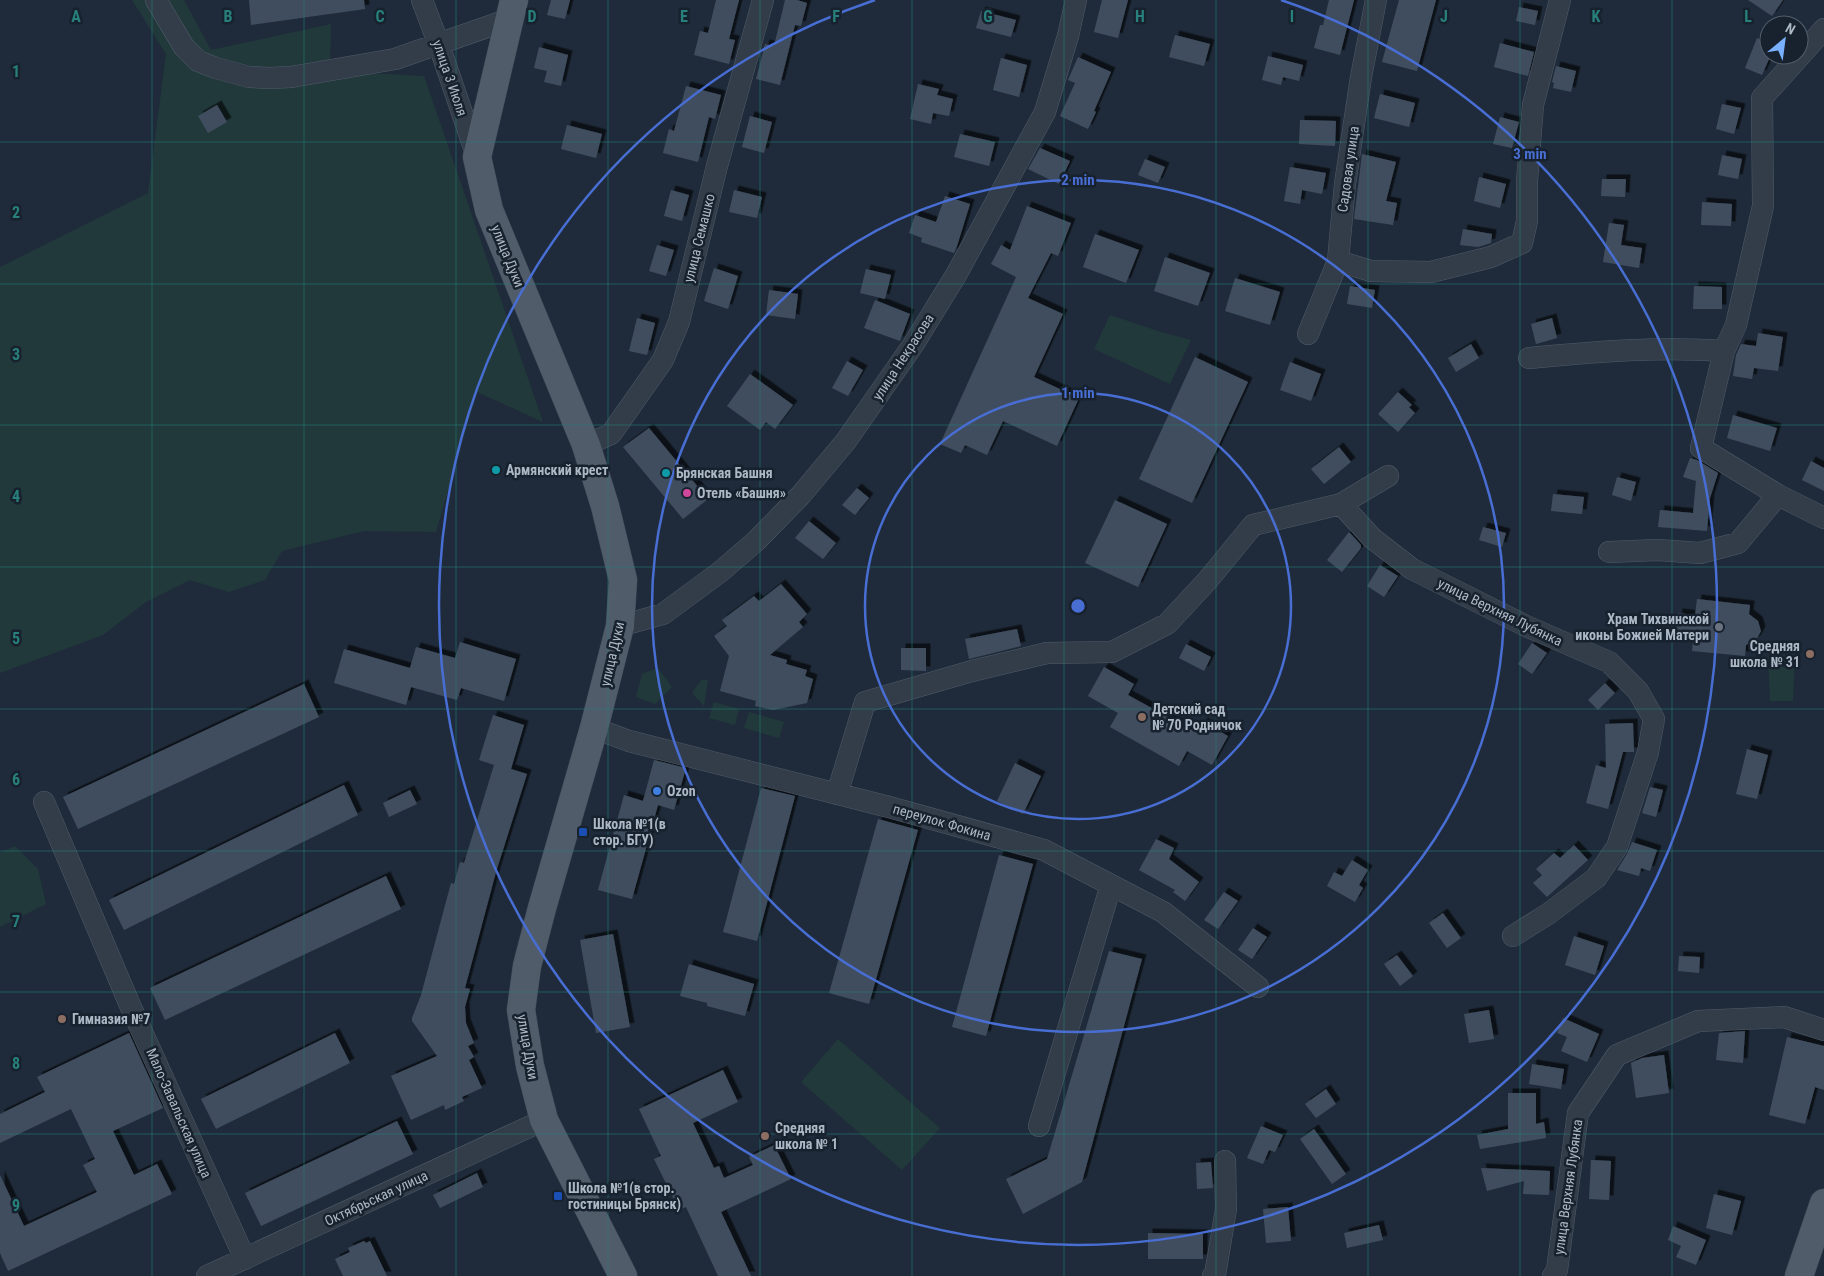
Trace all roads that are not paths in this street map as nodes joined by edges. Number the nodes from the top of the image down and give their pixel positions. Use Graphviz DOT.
graph roads {
  1 [pos="156,0"];
  2 [pos="422,0"];
  3 [pos="763,0"];
  4 [pos="1076,0"];
  5 [pos="1376,0"];
  6 [pos="1560,0"];
  7 [pos="512,10"];
  8 [pos="1824,29"];
  9 [pos="439,45"];
  10 [pos="477,158"];
  11 [pos="1338,261"];
  12 [pos="1308,334"];
  13 [pos="1724,351"];
  14 [pos="1529,358"];
  15 [pos="586,445"];
  16 [pos="1388,476"];
  17 [pos="1778,495"];
  18 [pos="1341,504"];
  19 [pos="1824,518"];
  20 [pos="1608,552"];
  21 [pos="620,626"];
  22 [pos="594,728"];
  23 [pos="837,794"];
  24 [pos="44,802"];
  25 [pos="1111,885"];
  26 [pos="1513,936"];
  27 [pos="1258,987"];
  28 [pos="1824,1030"];
  29 [pos="544,1120"];
  30 [pos="1039,1126"];
  31 [pos="1226,1161"];
  32 [pos="1824,1203"];
  33 [pos="245,1259"];
  34 [pos="207,1276"];
  35 [pos="624,1276"];
  36 [pos="1213,1276"];
  37 [pos="1553,1276"];
  38 [pos="1799,1276"];
  1 -- 9 [label="street"];
  2 -- 9 [label="street, улица 3 Июля"];
  3 -- 15 [label="street, улица Семашко"];
  4 -- 21 [label="street, улица Некрасова"];
  5 -- 11 [label="street, Садовая улица"];
  6 -- 11 [label="street"];
  7 -- 9 [label="street"];
  7 -- 10 [label="main road, улица Дуки"];
  8 -- 13 [label="street"];
  9 -- 10 [label="street, улица 3 Июля"];
  10 -- 15 [label="main road, улица Дуки"];
  11 -- 12 [label="street, Садовая улица"];
  13 -- 14 [label="street"];
  13 -- 17 [label="street"];
  15 -- 21 [label="main road, улица Дуки"];
  16 -- 18 [label="street"];
  17 -- 19 [label="street"];
  17 -- 20 [label="street"];
  18 -- 23 [label="street"];
  18 -- 26 [label="street, улица Верхняя Лубянка"];
  21 -- 22 [label="main road, улица Дуки"];
  22 -- 23 [label="street, переулок Фокина"];
  22 -- 29 [label="main road, улица Дуки"];
  23 -- 25 [label="street, переулок Фокина"];
  24 -- 33 [label="street, Мало-Завальская улица"];
  25 -- 27 [label="street, переулок Фокина"];
  25 -- 30 [label="street"];
  28 -- 37 [label="street, улица Верхняя Лубянка"];
  29 -- 33 [label="street, Октябрьская улица"];
  29 -- 35 [label="main road, улица Дуки"];
  31 -- 36 [label="street"];
  32 -- 38 [label="main road"];
  33 -- 34 [label="street, Октябрьская улица"];
}
